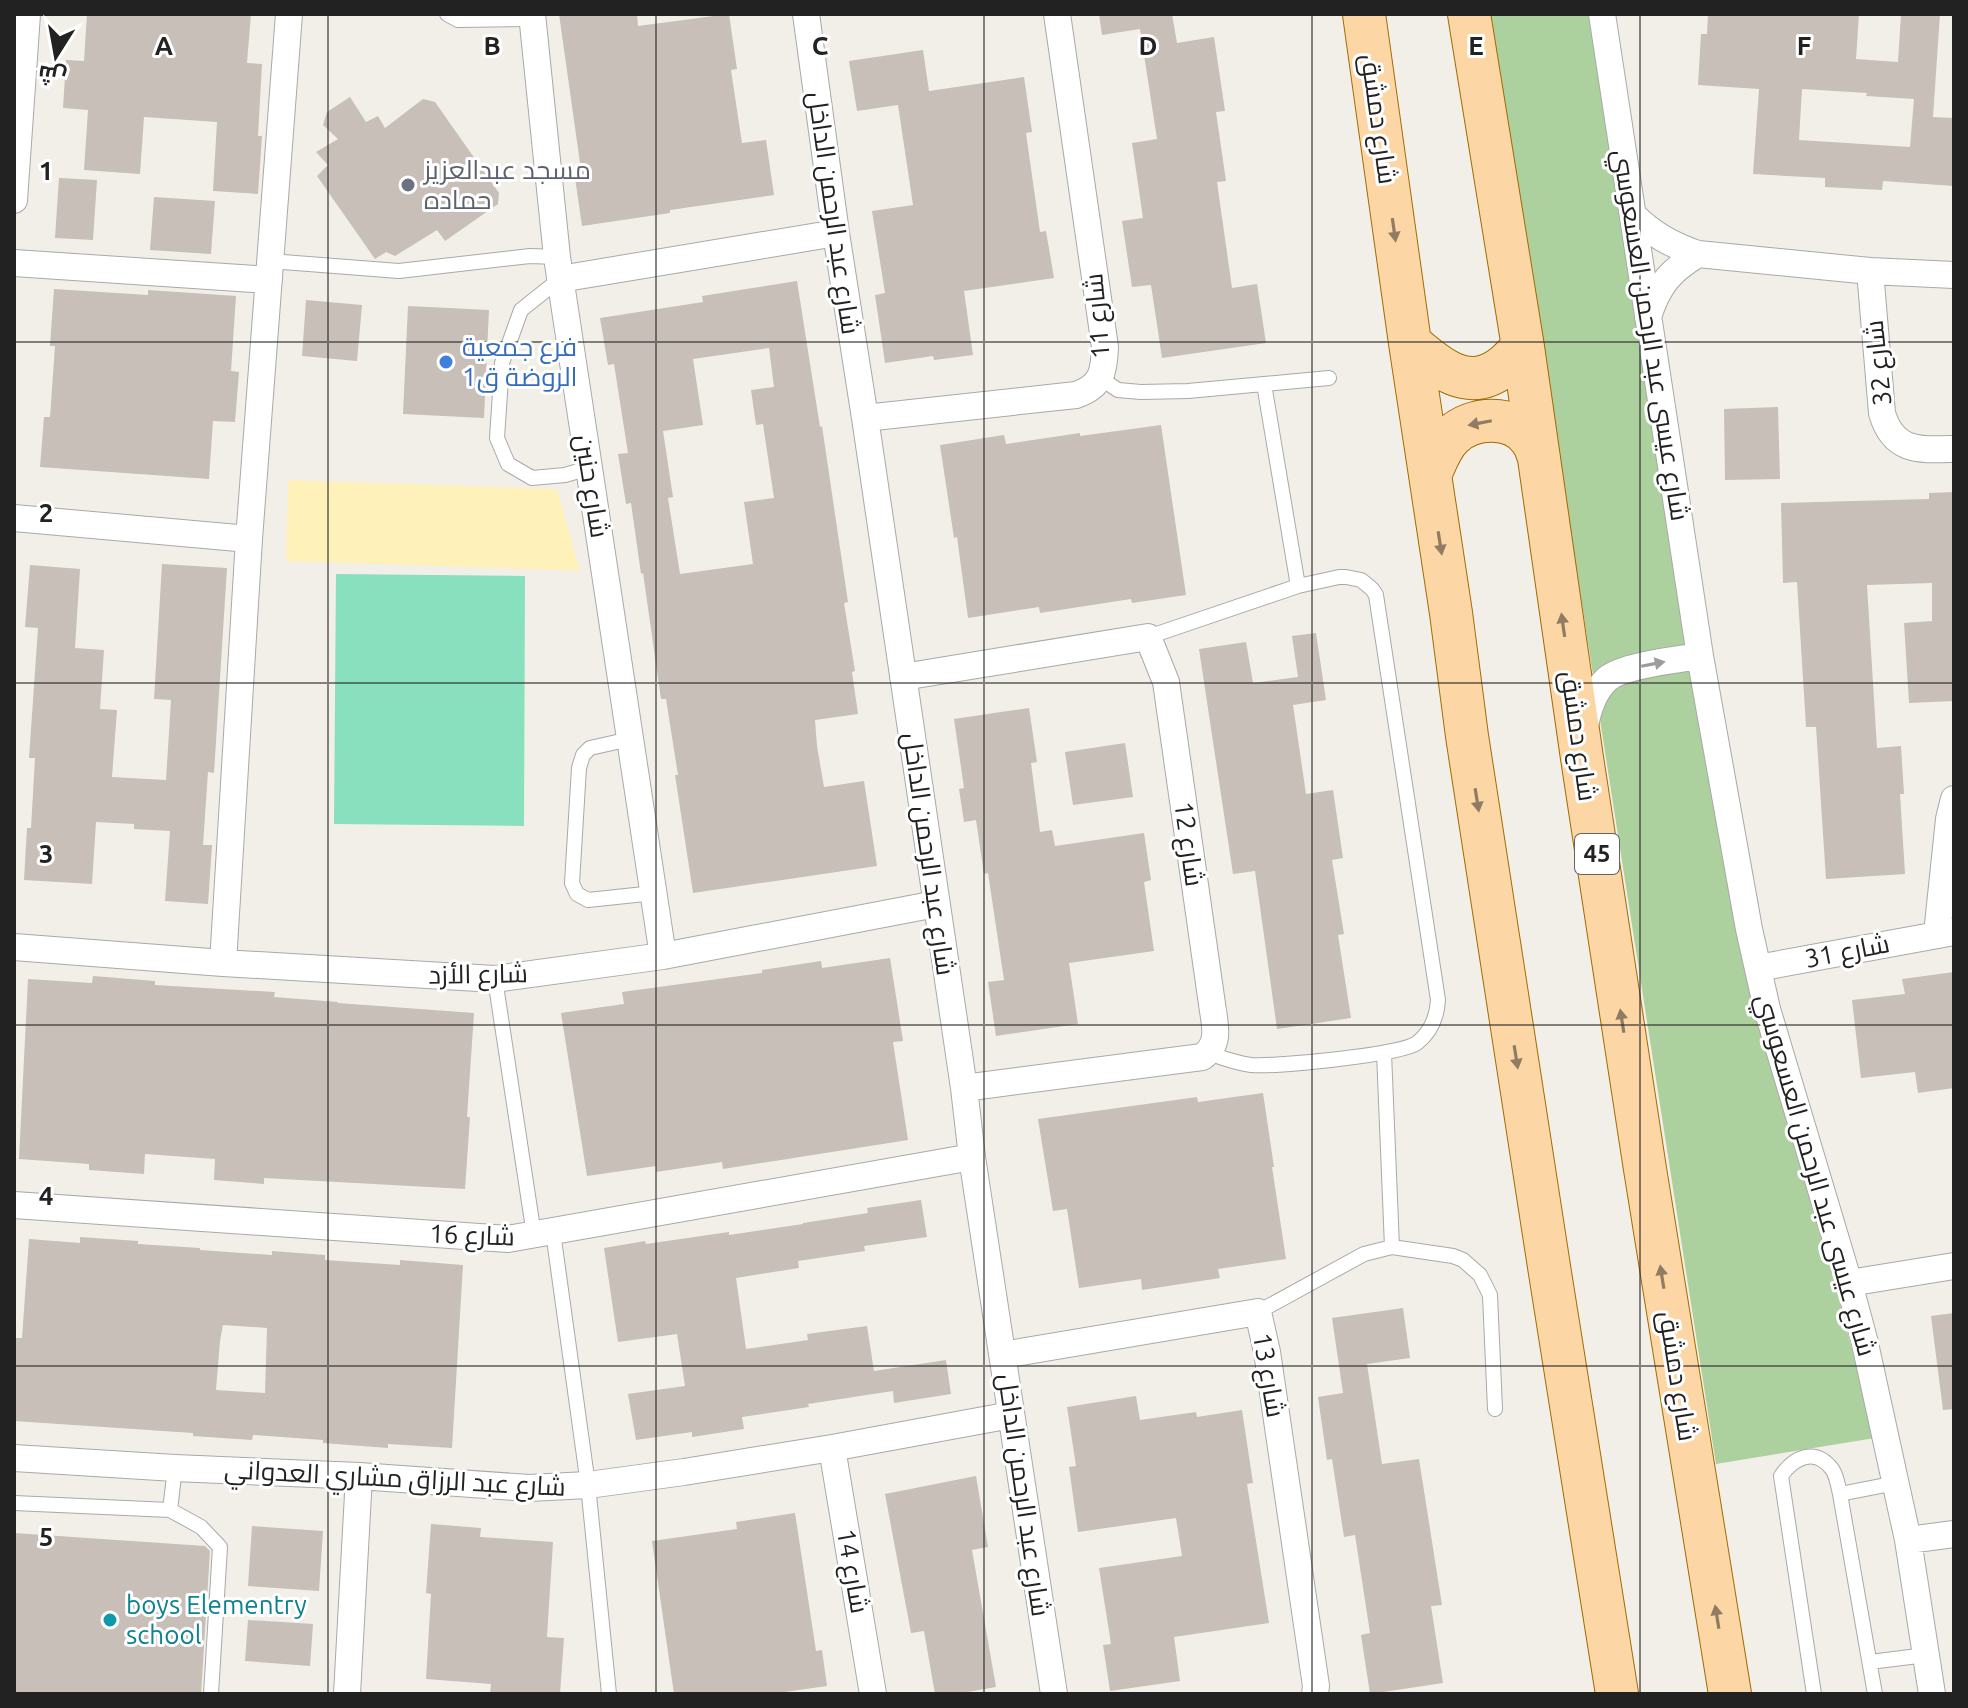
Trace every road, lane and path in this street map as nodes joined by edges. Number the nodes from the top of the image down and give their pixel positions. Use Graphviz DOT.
graph roads {
  1 [pos="27,14"];
  2 [pos="289,14"];
  3 [pos="447,14"];
  4 [pos="806,14"];
  5 [pos="1057,14"];
  6 [pos="1364,14"];
  7 [pos="1469,14"];
  8 [pos="1602,14"];
  9 [pos="533,16"];
  10 [pos="17,105"];
  11 [pos="14,200"];
  12 [pos="1634,216"];
  13 [pos="836,233"];
  14 [pos="1698,254"];
  15 [pos="14,263"];
  16 [pos="558,268"];
  17 [pos="269,271"];
  18 [pos="1870,271"];
  19 [pos="1954,275"];
  20 [pos="1648,317"];
  21 [pos="1410,343"];
  22 [pos="1523,347"];
  23 [pos="1100,378"];
  24 [pos="1329,378"];
  25 [pos="1264,384"];
  26 [pos="865,418"];
  27 [pos="1954,449"];
  28 [pos="1539,458"];
  29 [pos="589,468"];
  30 [pos="1430,475"];
  31 [pos="14,518"];
  32 [pos="249,539"];
  33 [pos="1298,586"];
  34 [pos="1148,637"];
  35 [pos="1700,656"];
  36 [pos="903,677"];
  37 [pos="630,739"];
  38 [pos="1582,758"];
  39 [pos="1954,799"];
  40 [pos="654,893"];
  41 [pos="936,904"];
  42 [pos="1946,933"];
  43 [pos="14,947"];
  44 [pos="663,956"];
  45 [pos="223,963"];
  46 [pos="1758,968"];
  47 [pos="495,979"];
  48 [pos="1209,1053"];
  49 [pos="1384,1053"];
  50 [pos="964,1088"];
  51 [pos="972,1157"];
  52 [pos="14,1205"];
  53 [pos="543,1234"];
  54 [pos="1392,1247"];
  55 [pos="1954,1266"];
  56 [pos="1849,1283"];
  57 [pos="1258,1312"];
  58 [pos="1003,1355"];
  59 [pos="1495,1409"];
  60 [pos="1011,1415"];
  61 [pos="832,1448"];
  62 [pos="14,1458"];
  63 [pos="175,1468"];
  64 [pos="359,1476"];
  65 [pos="1896,1483"];
  66 [pos="588,1485"];
  67 [pos="1840,1494"];
  68 [pos="14,1503"];
  69 [pos="170,1510"];
  70 [pos="1954,1534"];
  71 [pos="1908,1540"];
  72 [pos="1926,1655"];
  73 [pos="1870,1662"];
  74 [pos="211,1694"];
  75 [pos="347,1694"];
  76 [pos="609,1694"];
  77 [pos="873,1694"];
  78 [pos="1054,1694"];
  79 [pos="1315,1694"];
  80 [pos="1617,1694"];
  81 [pos="1730,1694"];
  82 [pos="1814,1694"];
  83 [pos="1875,1694"];
  84 [pos="1932,1694"];
  1 -- 10 [label="street"];
  2 -- 17 [label="street"];
  3 -- 9 [label="lane"];
  4 -- 13 [label="street, شارع عبد الرحمن الداخل"];
  5 -- 23 [label="street, شارع 11"];
  6 -- 21 [label="main road, شارع دمشق, one-way"];
  7 -- 22 [label="main road, شارع دمشق / 45"];
  8 -- 12 [label="street, شارع عيسى عبد الرحمن العسعوسي"];
  9 -- 16 [label="street, شارع حنين"];
  10 -- 11 [label="street"];
  12 -- 14 [label="street"];
  12 -- 20 [label="street, شارع عيسى عبد الرحمن العسعوسي"];
  13 -- 16 [label="street"];
  13 -- 26 [label="street, شارع عبد الرحمن الداخل"];
  14 -- 18 [label="street"];
  14 -- 20 [label="street"];
  15 -- 17 [label="street"];
  16 -- 17 [label="lane"];
  16 -- 29 [label="street, شارع حنين"];
  16 -- 29 [label="lane"];
  17 -- 32 [label="street"];
  18 -- 19 [label="street"];
  18 -- 27 [label="street, شارع 32"];
  20 -- 35 [label="street, شارع عيسى عبد الرحمن العسعوسي"];
  21 -- 22 [label="main road"];
  21 -- 30 [label="main road, شارع دمشق"];
  22 -- 28 [label="main road, شارع دمشق / 45"];
  23 -- 25 [label="lane"];
  23 -- 26 [label="street, شارع 11"];
  24 -- 25 [label="lane"];
  25 -- 33 [label="lane"];
  26 -- 36 [label="street, شارع عبد الرحمن الداخل"];
  28 -- 30 [label="main road, one-way"];
  38 -- 28 [label="main road, شارع دمشق / 45, one-way"];
  29 -- 37 [label="street, شارع حنين"];
  30 -- 80 [label="main road, شارع دمشق, one-way"];
  31 -- 32 [label="street"];
  32 -- 45 [label="street"];
  33 -- 34 [label="lane"];
  33 -- 49 [label="lane"];
  34 -- 36 [label="street"];
  34 -- 48 [label="street, شارع 12"];
  38 -- 35 [label="street, one-way"];
  35 -- 46 [label="street, شارع عيسى عبد الرحمن العسعوسي"];
  36 -- 41 [label="street, شارع عبد الرحمن الداخل"];
  37 -- 40 [label="street, شارع حنين"];
  37 -- 40 [label="lane"];
  81 -- 38 [label="main road, شارع دمشق / 45, one-way"];
  39 -- 42 [label="street, شارع 31"];
  40 -- 44 [label="street, شارع حنين"];
  41 -- 44 [label="street, شارع الأزد"];
  41 -- 50 [label="street, شارع عبد الرحمن الداخل"];
  42 -- 46 [label="street, شارع 31"];
  43 -- 45 [label="street, شارع الأزد"];
  44 -- 47 [label="street, شارع الأزد"];
  45 -- 47 [label="street, شارع الأزد"];
  46 -- 56 [label="street, شارع عيسى عبد الرحمن العسعوسي"];
  47 -- 53 [label="lane"];
  48 -- 49 [label="lane"];
  48 -- 50 [label="street"];
  49 -- 54 [label="lane"];
  50 -- 51 [label="street, شارع عبد الرحمن الداخل"];
  51 -- 53 [label="street, شارع 16"];
  51 -- 58 [label="street, شارع عبد الرحمن الداخل"];
  52 -- 53 [label="street, شارع 16"];
  53 -- 66 [label="lane"];
  54 -- 57 [label="lane"];
  54 -- 59 [label="lane"];
  55 -- 56 [label="street"];
  56 -- 65 [label="street, شارع عيسى عبد الرحمن العسعوسي"];
  57 -- 58 [label="street, شارع 13"];
  57 -- 79 [label="street, شارع 13"];
  58 -- 60 [label="street, شارع عبد الرحمن الداخل"];
  60 -- 61 [label="street, شارع عبد الرزاق مشاري العدواني"];
  60 -- 78 [label="street, شارع عبد الرحمن الداخل"];
  61 -- 66 [label="street, شارع عبد الرزاق مشاري العدواني"];
  61 -- 77 [label="street, شارع 14"];
  62 -- 63 [label="street, شارع عبد الرزاق مشاري العدواني"];
  63 -- 64 [label="street, شارع عبد الرزاق مشاري العدواني"];
  63 -- 69 [label="lane"];
  64 -- 66 [label="street, شارع عبد الرزاق مشاري العدواني"];
  64 -- 75 [label="street"];
  65 -- 67 [label="lane"];
  65 -- 71 [label="street, شارع عيسى عبد الرحمن العسعوسي"];
  66 -- 76 [label="lane"];
  67 -- 73 [label="lane"];
  67 -- 82 [label="lane"];
  68 -- 69 [label="lane"];
  69 -- 74 [label="lane"];
  70 -- 71 [label="street"];
  71 -- 72 [label="street, شارع عيسى عبد الرحمن العسعوسي"];
  72 -- 73 [label="lane"];
  72 -- 84 [label="street, شارع عيسى عبد الرحمن العسعوسي"];
  73 -- 83 [label="lane"];
}
